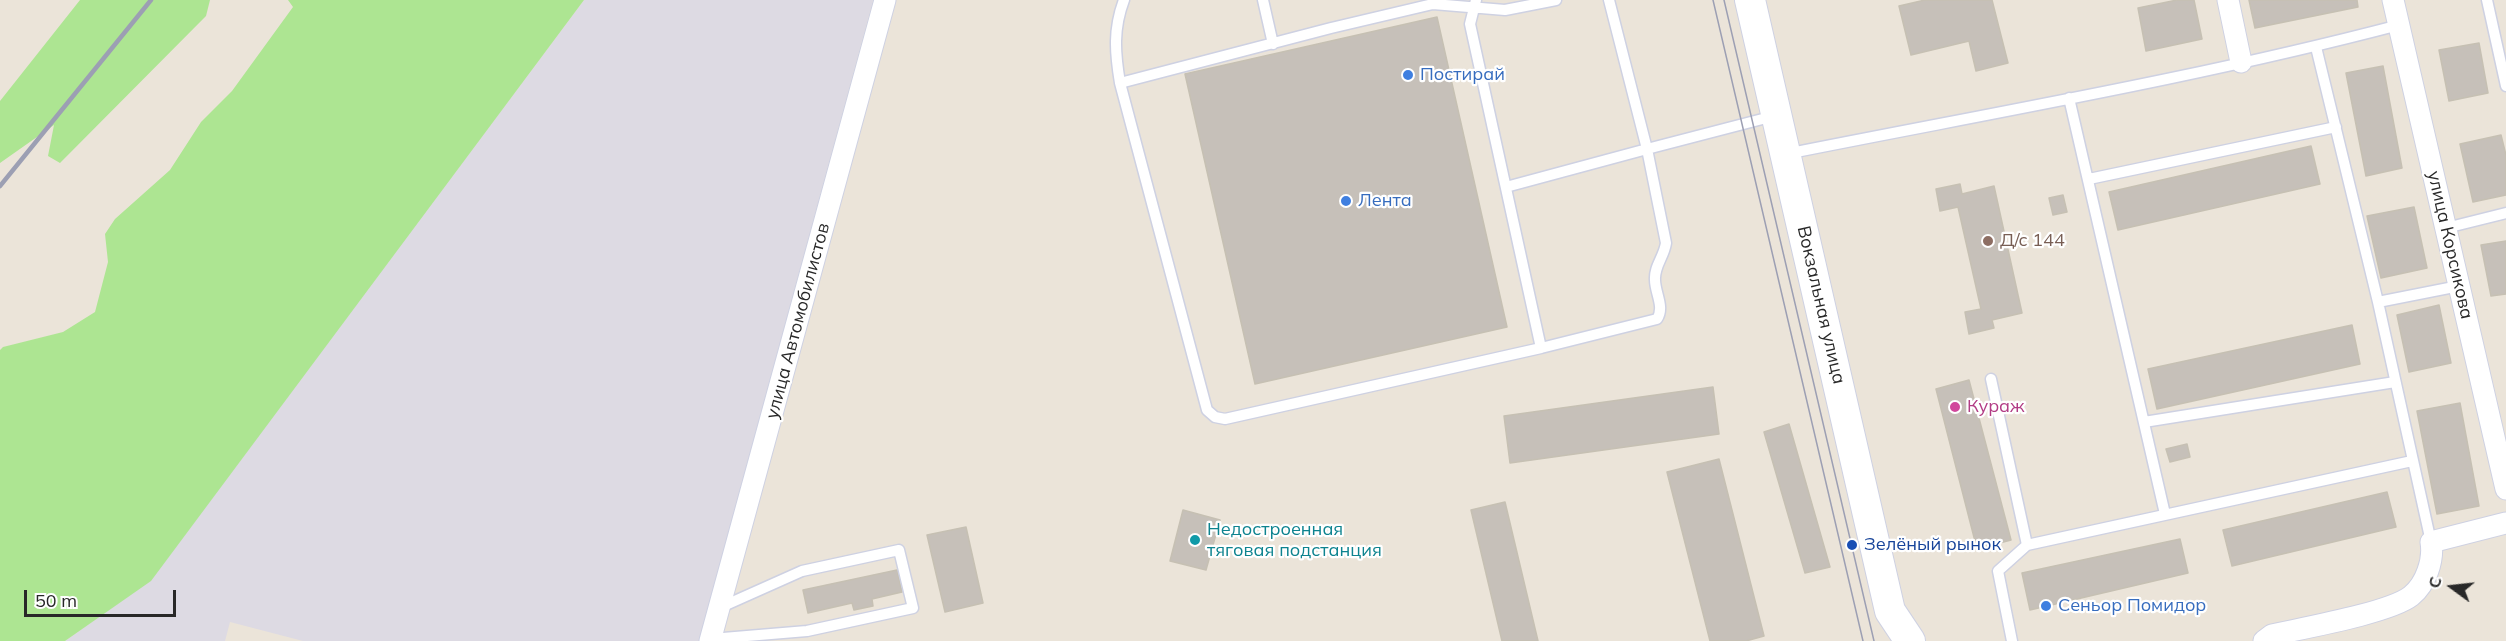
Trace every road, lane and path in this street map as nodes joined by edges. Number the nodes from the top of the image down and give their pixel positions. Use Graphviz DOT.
graph roads {
  1 [pos="885,0"];
  2 [pos="1124,0"];
  3 [pos="1263,0"];
  4 [pos="1556,0"];
  5 [pos="1609,0"];
  6 [pos="1750,0"];
  7 [pos="2228,0"];
  8 [pos="2393,0"];
  9 [pos="2487,0"];
  10 [pos="1474,3"];
  11 [pos="2399,25"];
  12 [pos="1273,44"];
  13 [pos="2316,47"];
  14 [pos="2241,62"];
  15 [pos="1120,83"];
  16 [pos="2506,86"];
  17 [pos="2069,98"];
  18 [pos="1777,115"];
  19 [pos="2336,127"];
  20 [pos="1647,149"];
  21 [pos="1786,154"];
  22 [pos="2089,179"];
  23 [pos="1506,187"];
  24 [pos="2506,213"];
  25 [pos="2446,228"];
  26 [pos="2459,286"];
  27 [pos="2378,302"];
  28 [pos="1541,348"];
  29 [pos="1991,379"];
  30 [pos="2395,382"];
  31 [pos="2144,422"];
  32 [pos="2412,461"];
  33 [pos="2506,489"];
  34 [pos="2165,514"];
  35 [pos="2506,523"];
  36 [pos="2430,542"];
  37 [pos="2027,545"];
  38 [pos="719,608"];
  39 [pos="1890,611"];
  40 [pos="710,640"];
  41 [pos="1882,641"];
  42 [pos="1910,641"];
  43 [pos="2012,641"];
  44 [pos="2264,641"];
  1 -- 38 [label="street, улица Автомобилистов"];
  2 -- 15 [label="lane"];
  3 -- 12 [label="lane"];
  4 -- 10 [label="lane"];
  5 -- 20 [label="lane"];
  6 -- 18 [label="main road, Вокзальная улица"];
  7 -- 14 [label="street"];
  8 -- 11 [label="street, улица Корсикова"];
  9 -- 16 [label="lane"];
  10 -- 12 [label="lane"];
  10 -- 23 [label="lane"];
  11 -- 13 [label="lane"];
  11 -- 25 [label="street, улица Корсикова"];
  12 -- 15 [label="lane"];
  13 -- 14 [label="lane"];
  13 -- 19 [label="lane"];
  14 -- 17 [label="lane"];
  15 -- 28 [label="lane"];
  17 -- 21 [label="lane"];
  17 -- 22 [label="lane"];
  18 -- 20 [label="lane"];
  18 -- 21 [label="main road, Вокзальная улица"];
  19 -- 22 [label="lane"];
  19 -- 27 [label="lane"];
  20 -- 23 [label="lane"];
  20 -- 28 [label="lane"];
  21 -- 39 [label="main road, Вокзальная улица"];
  22 -- 31 [label="lane"];
  23 -- 28 [label="lane"];
  24 -- 25 [label="lane"];
  25 -- 26 [label="street, улица Корсикова"];
  26 -- 27 [label="lane"];
  26 -- 33 [label="street, улица Корсикова"];
  27 -- 30 [label="lane"];
  29 -- 37 [label="lane"];
  30 -- 31 [label="lane"];
  30 -- 32 [label="lane"];
  31 -- 34 [label="lane"];
  32 -- 34 [label="lane"];
  32 -- 36 [label="lane"];
  34 -- 37 [label="lane"];
  35 -- 36 [label="street"];
  36 -- 44 [label="street"];
  37 -- 43 [label="lane"];
  38 -- 40 [label="street, улица Автомобилистов"];
  38 -- 40 [label="lane"];
  39 -- 41 [label="main road, Вокзальная улица"];
  39 -- 42 [label="main road, Вокзальная улица"];
}
